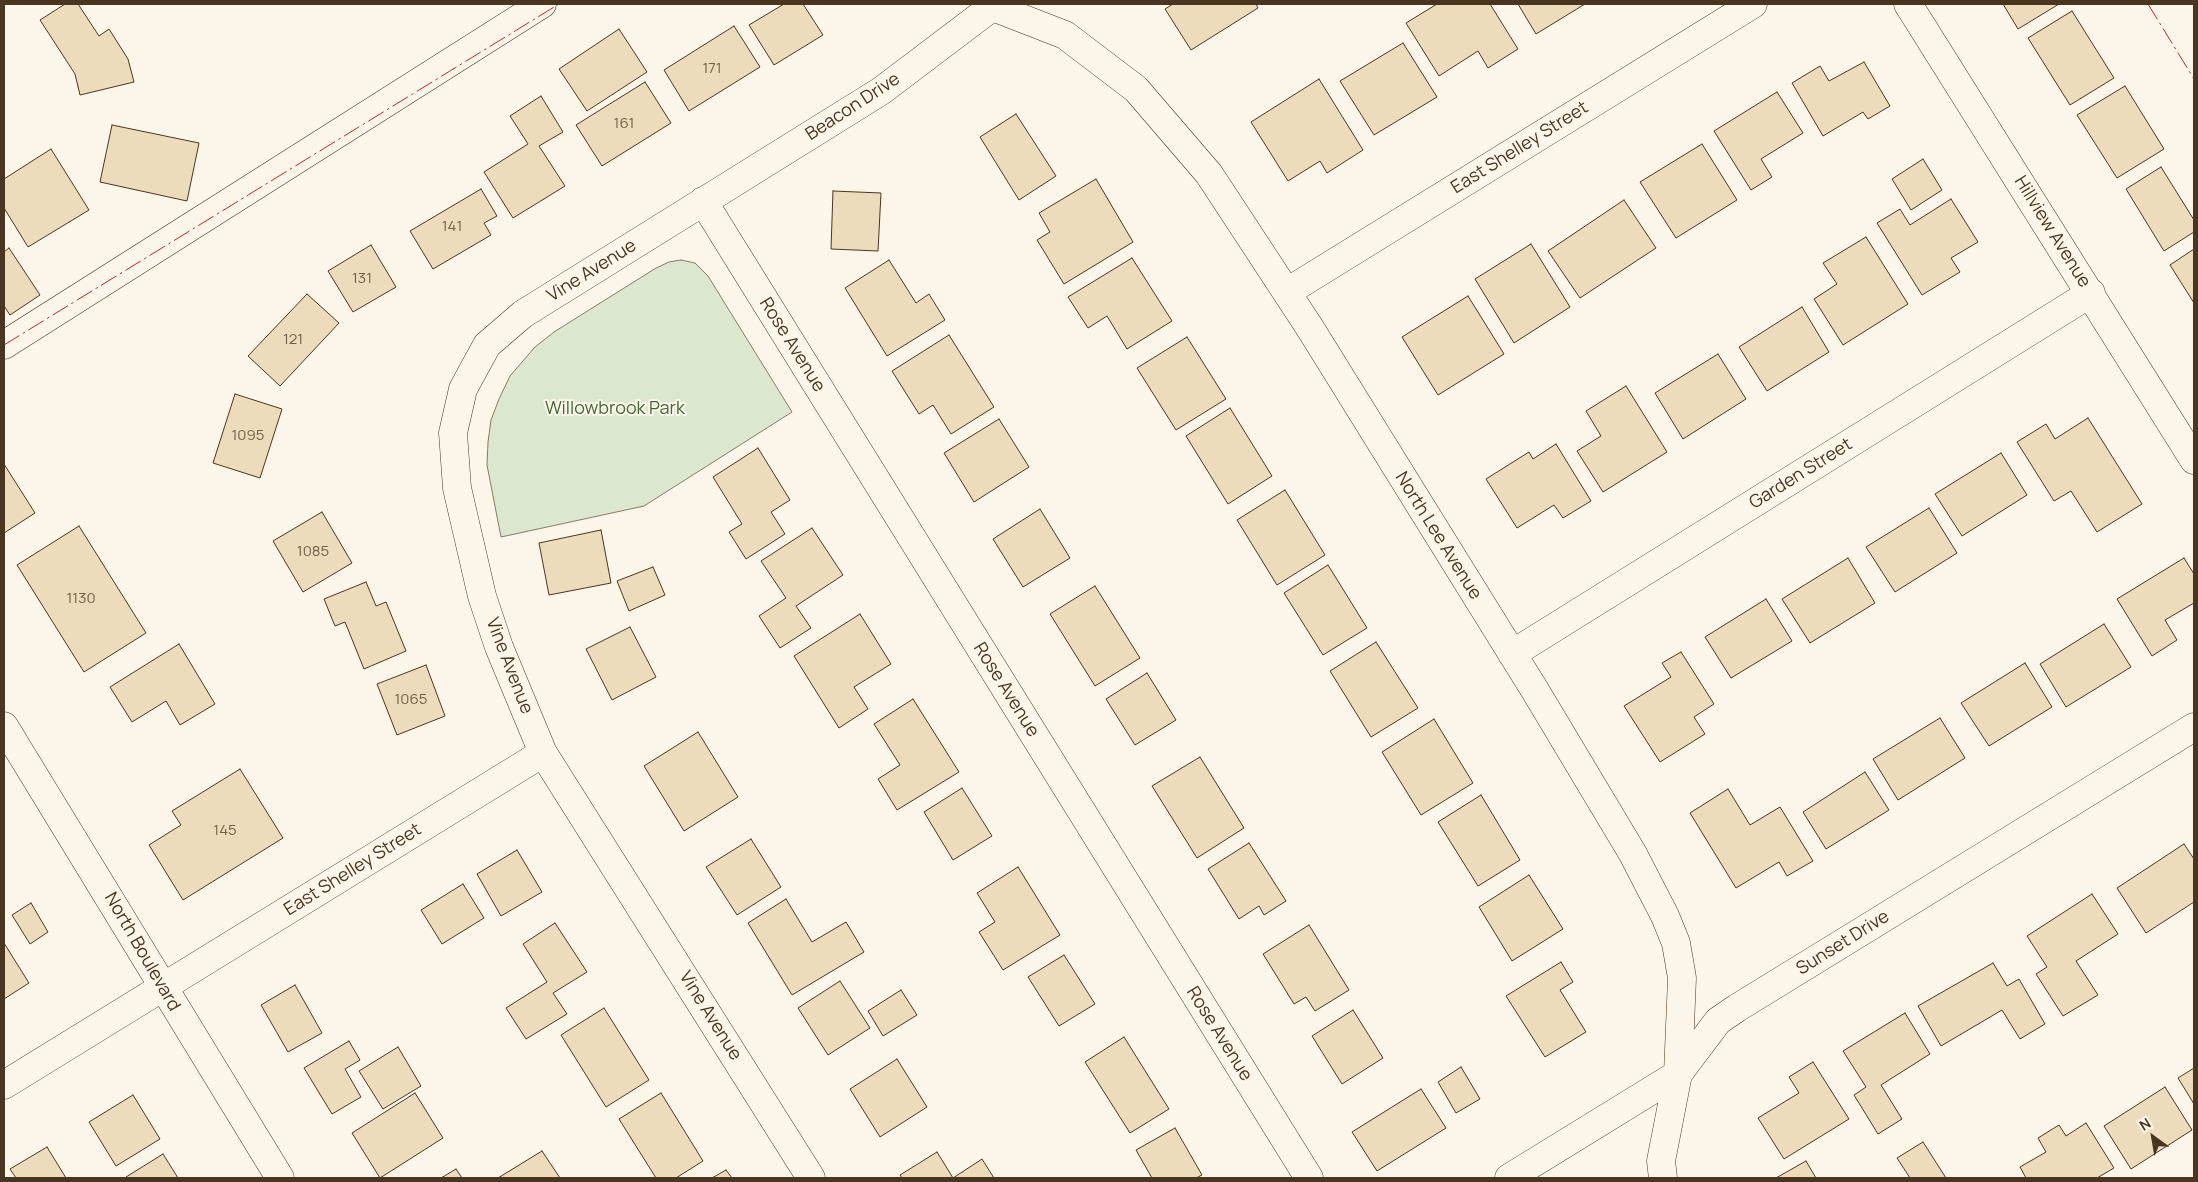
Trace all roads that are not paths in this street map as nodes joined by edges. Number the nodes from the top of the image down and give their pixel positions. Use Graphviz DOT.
graph roads {
  1 [pos="542,4"];
  2 [pos="1753,4"];
  3 [pos="1908,4"];
  4 [pos="990,5"];
  5 [pos="703,201"];
  6 [pos="1287,292"];
  7 [pos="2091,293"];
  8 [pos="4,345"];
  9 [pos="2194,460"];
  10 [pos="1512,654"];
  11 [pos="4,726"];
  12 [pos="2194,726"];
  13 [pos="543,752"];
  14 [pos="162,987"];
  15 [pos="1678,1074"];
  16 [pos="4,1085"];
  17 [pos="280,1178"];
  18 [pos="811,1178"];
  19 [pos="1309,1178"];
  20 [pos="1509,1178"];
  21 [pos="1663,1178"];
  1 -- 8 [label="street"];
  2 -- 6 [label="street, East Shelley Street"];
  3 -- 7 [label="street, Hillview Avenue"];
  4 -- 5 [label="street, Beacon Drive"];
  4 -- 6 [label="street, North Lee Avenue"];
  5 -- 13 [label="street, Vine Avenue"];
  5 -- 19 [label="street, Rose Avenue"];
  6 -- 10 [label="street, North Lee Avenue"];
  7 -- 9 [label="street, Hillview Avenue"];
  7 -- 10 [label="street, Garden Street"];
  10 -- 15 [label="street, North Lee Avenue"];
  11 -- 14 [label="street, North Boulevard"];
  12 -- 15 [label="street, Sunset Drive"];
  13 -- 14 [label="street, East Shelley Street"];
  13 -- 18 [label="street, Vine Avenue"];
  14 -- 16 [label="street, East Shelley Street"];
  14 -- 17 [label="street, North Boulevard"];
  15 -- 20 [label="street, Sunset Drive"];
  15 -- 21 [label="street, North Lee Avenue"];
}
